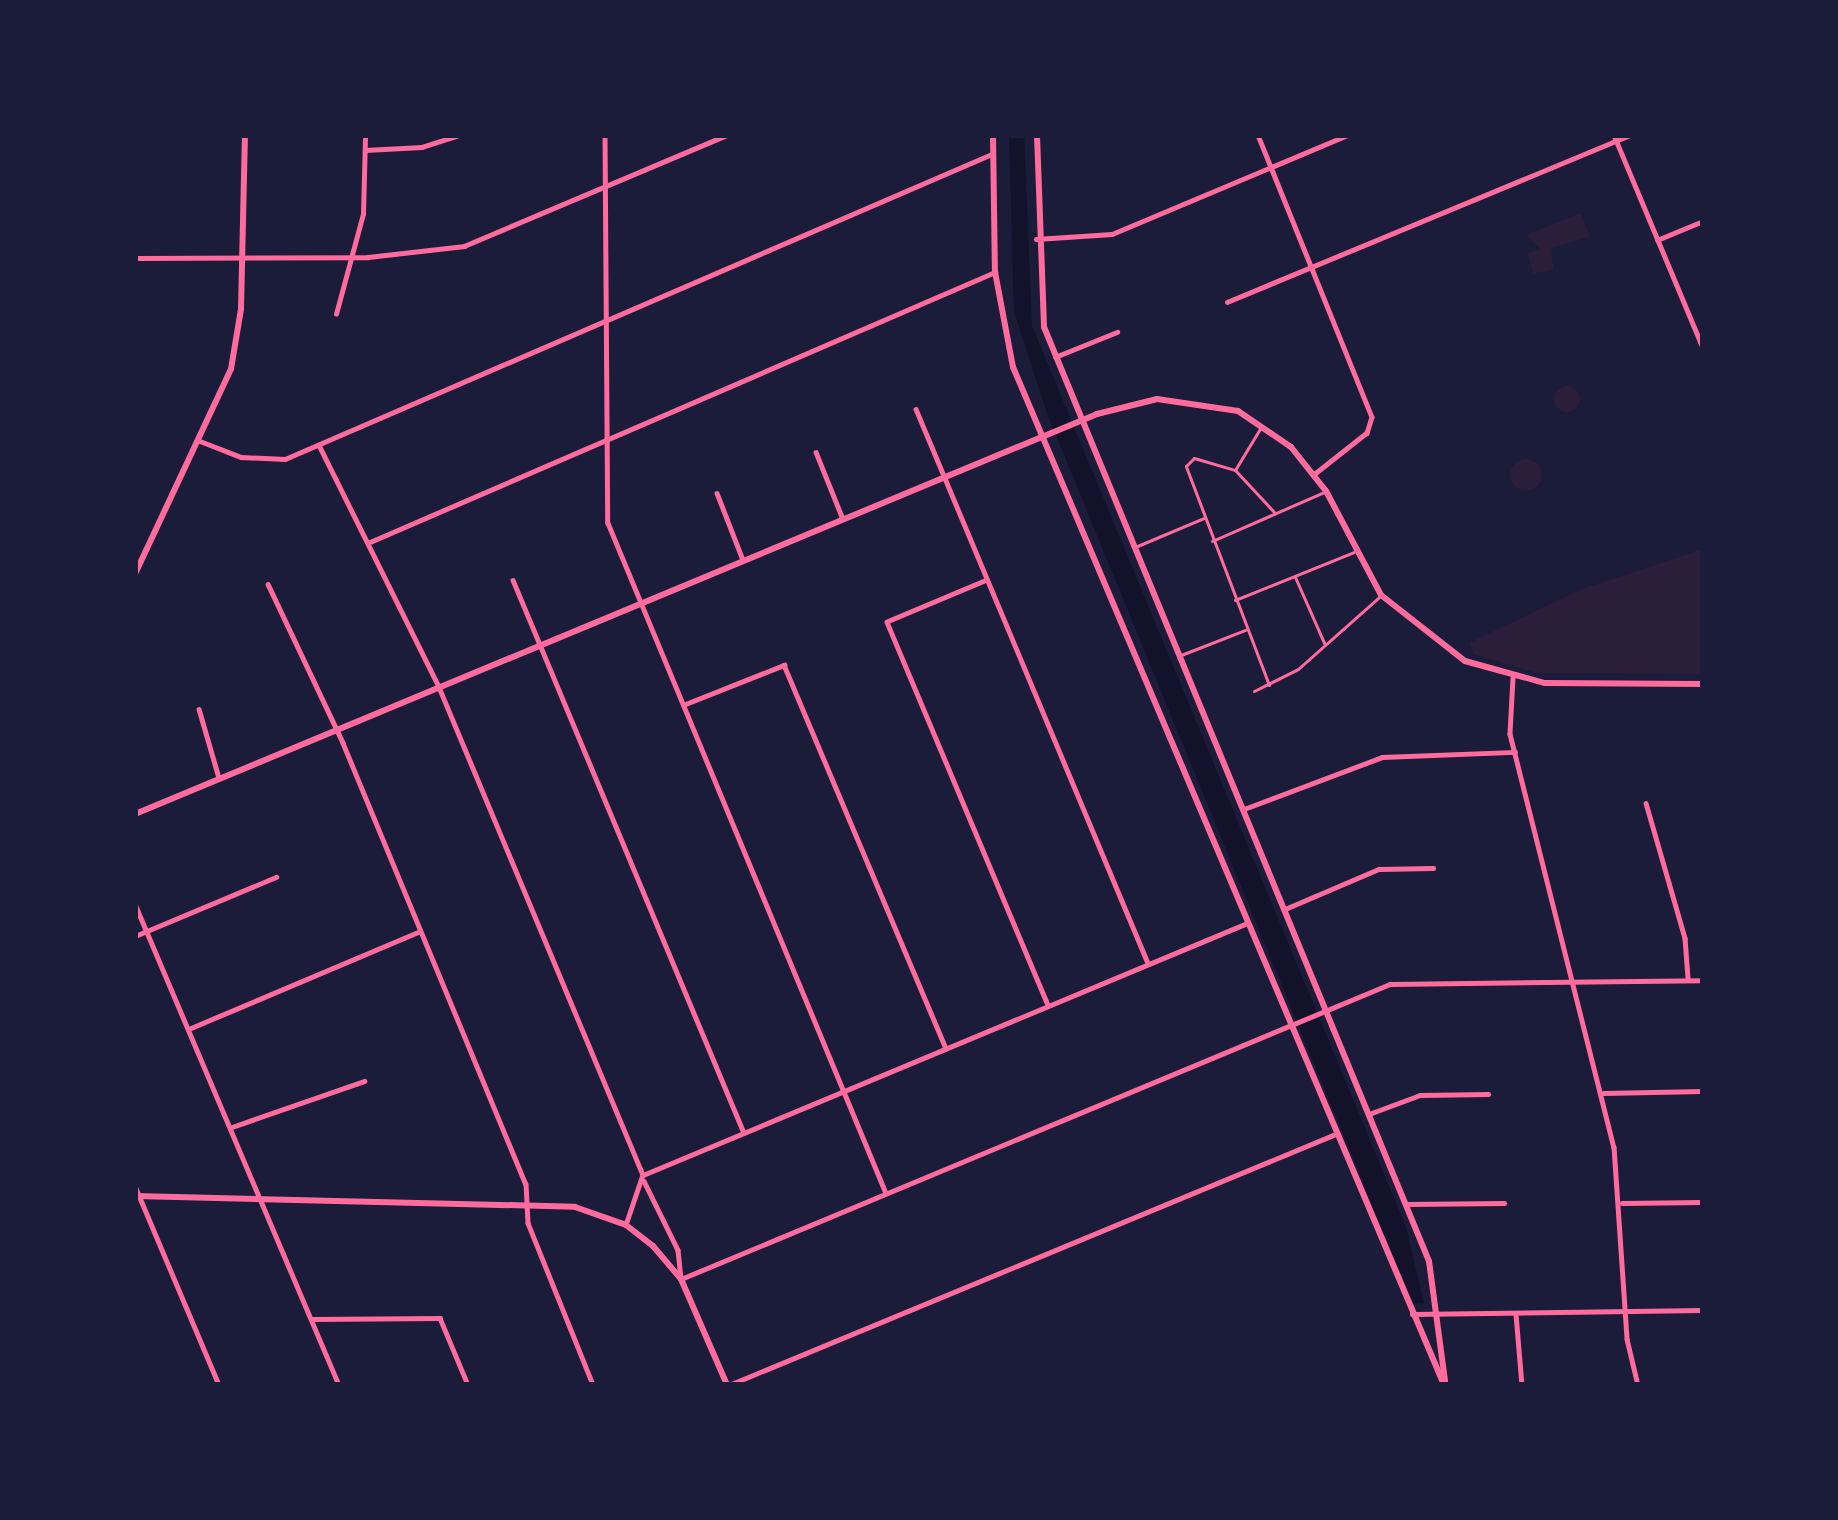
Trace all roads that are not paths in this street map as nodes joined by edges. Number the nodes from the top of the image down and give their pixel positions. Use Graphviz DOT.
graph roads {
  1 [pos="245,135"];
  2 [pos="365,135"];
  3 [pos="459,135"];
  4 [pos="605,135"];
  5 [pos="727,135"];
  6 [pos="993,135"];
  7 [pos="1037,135"];
  8 [pos="1258,135"];
  9 [pos="1347,135"];
  10 [pos="1630,135"];
  11 [pos="1615,138"];
  12 [pos="365,150"];
  13 [pos="993,154"];
  14 [pos="1270,168"];
  15 [pos="605,188"];
  16 [pos="1703,221"];
  17 [pos="1036,239"];
  18 [pos="1657,240"];
  19 [pos="244,256"];
  20 [pos="355,257"];
  21 [pos="135,258"];
  22 [pos="1312,267"];
  23 [pos="995,272"];
  24 [pos="1227,302"];
  25 [pos="336,314"];
  26 [pos="605,321"];
  27 [pos="1117,332"];
  28 [pos="1701,338"];
  29 [pos="1703,348"];
  30 [pos="1055,358"];
  31 [pos="916,410"];
  32 [pos="1082,420"];
  33 [pos="1262,425"];
  34 [pos="1041,437"];
  35 [pos="604,439"];
  36 [pos="200,441"];
  37 [pos="318,444"];
  38 [pos="816,452"];
  39 [pos="1235,470"];
  40 [pos="1315,474"];
  41 [pos="944,478"];
  42 [pos="1326,491"];
  43 [pos="716,493"];
  44 [pos="1275,513"];
  45 [pos="1205,518"];
  46 [pos="843,520"];
  47 [pos="1210,541"];
  48 [pos="370,542"];
  49 [pos="1135,547"];
  50 [pos="1355,551"];
  51 [pos="743,561"];
  52 [pos="135,574"];
  53 [pos="1294,575"];
  54 [pos="513,580"];
  55 [pos="987,580"];
  56 [pos="268,584"];
  57 [pos="1381,596"];
  58 [pos="1235,600"];
  59 [pos="641,604"];
  60 [pos="1246,629"];
  61 [pos="1324,645"];
  62 [pos="540,646"];
  63 [pos="1181,655"];
  64 [pos="1513,678"];
  65 [pos="1703,684"];
  66 [pos="1269,686"];
  67 [pos="439,687"];
  68 [pos="1254,691"];
  69 [pos="683,705"];
  70 [pos="199,709"];
  71 [pos="337,730"];
  72 [pos="1515,752"];
  73 [pos="219,778"];
  74 [pos="1646,803"];
  75 [pos="1244,809"];
  76 [pos="135,814"];
  77 [pos="1432,868"];
  78 [pos="276,877"];
  79 [pos="135,904"];
  80 [pos="1286,909"];
  81 [pos="1245,924"];
  82 [pos="149,930"];
  83 [pos="421,931"];
  84 [pos="135,936"];
  85 [pos="1148,964"];
  86 [pos="1576,980"];
  87 [pos="1689,980"];
  88 [pos="1703,980"];
  89 [pos="1048,1006"];
  90 [pos="1329,1009"];
  91 [pos="1290,1025"];
  92 [pos="191,1028"];
  93 [pos="946,1048"];
  94 [pos="364,1081"];
  95 [pos="844,1090"];
  96 [pos="1703,1091"];
  97 [pos="1603,1093"];
  98 [pos="1488,1094"];
  99 [pos="1369,1114"];
  100 [pos="232,1127"];
  101 [pos="743,1132"];
  102 [pos="1336,1134"];
  103 [pos="643,1178"];
  104 [pos="135,1186"];
  105 [pos="886,1193"];
  106 [pos="138,1196"];
  107 [pos="261,1199"];
  108 [pos="1703,1202"];
  109 [pos="1504,1203"];
  110 [pos="1622,1203"];
  111 [pos="527,1204"];
  112 [pos="1406,1204"];
  113 [pos="626,1225"];
  114 [pos="681,1279"];
  115 [pos="1628,1310"];
  116 [pos="1703,1310"];
  117 [pos="1436,1313"];
  118 [pos="1412,1314"];
  119 [pos="1516,1314"];
  120 [pos="312,1319"];
  121 [pos="219,1385"];
  122 [pos="339,1385"];
  123 [pos="467,1385"];
  124 [pos="593,1385"];
  125 [pos="728,1385"];
  126 [pos="1445,1385"];
  127 [pos="1522,1385"];
  128 [pos="1638,1385"];
  1 -- 19 [label="street"];
  2 -- 12 [label="street"];
  3 -- 12 [label="street"];
  4 -- 15 [label="street"];
  5 -- 15 [label="street"];
  6 -- 13 [label="street"];
  7 -- 17 [label="street"];
  8 -- 14 [label="street"];
  9 -- 14 [label="street"];
  10 -- 11 [label="street"];
  11 -- 18 [label="street"];
  11 -- 22 [label="street"];
  12 -- 20 [label="street"];
  13 -- 23 [label="street"];
  13 -- 26 [label="street"];
  14 -- 17 [label="street"];
  14 -- 22 [label="street"];
  15 -- 20 [label="street"];
  15 -- 26 [label="street"];
  16 -- 18 [label="street"];
  17 -- 30 [label="street"];
  18 -- 28 [label="street"];
  19 -- 20 [label="street"];
  19 -- 21 [label="street"];
  19 -- 36 [label="street"];
  20 -- 25 [label="street"];
  22 -- 24 [label="street"];
  22 -- 40 [label="street"];
  23 -- 34 [label="street"];
  23 -- 35 [label="street"];
  26 -- 35 [label="street"];
  26 -- 37 [label="street"];
  27 -- 30 [label="street"];
  28 -- 29 [label="street"];
  30 -- 32 [label="street"];
  31 -- 41 [label="street"];
  32 -- 33 [label="street"];
  32 -- 34 [label="street"];
  32 -- 49 [label="street"];
  33 -- 39 [label="lane"];
  33 -- 40 [label="street"];
  34 -- 41 [label="street"];
  34 -- 81 [label="street"];
  35 -- 48 [label="street"];
  35 -- 59 [label="street"];
  36 -- 37 [label="street"];
  36 -- 52 [label="street"];
  37 -- 48 [label="street"];
  38 -- 46 [label="street"];
  39 -- 44 [label="lane"];
  39 -- 45 [label="lane"];
  40 -- 42 [label="street"];
  41 -- 46 [label="street"];
  41 -- 55 [label="street"];
  42 -- 44 [label="lane"];
  42 -- 50 [label="street"];
  43 -- 51 [label="street"];
  44 -- 47 [label="lane"];
  45 -- 47 [label="lane"];
  45 -- 49 [label="lane"];
  46 -- 51 [label="street"];
  47 -- 58 [label="lane"];
  48 -- 67 [label="street"];
  49 -- 63 [label="street"];
  50 -- 53 [label="lane"];
  50 -- 57 [label="street"];
  51 -- 59 [label="street"];
  53 -- 58 [label="lane"];
  53 -- 61 [label="lane"];
  54 -- 62 [label="street"];
  55 -- 85 [label="street"];
  55 -- 89 [label="street"];
  56 -- 71 [label="street"];
  57 -- 61 [label="lane"];
  57 -- 64 [label="street"];
  58 -- 60 [label="lane"];
  59 -- 62 [label="street"];
  59 -- 69 [label="street"];
  60 -- 63 [label="lane"];
  60 -- 66 [label="lane"];
  61 -- 66 [label="lane"];
  62 -- 67 [label="street"];
  62 -- 101 [label="street"];
  63 -- 75 [label="street"];
  64 -- 65 [label="street"];
  64 -- 72 [label="street"];
  66 -- 68 [label="lane"];
  67 -- 71 [label="street"];
  67 -- 103 [label="street"];
  69 -- 93 [label="street"];
  69 -- 95 [label="street"];
  70 -- 73 [label="street"];
  71 -- 73 [label="street"];
  71 -- 83 [label="street"];
  72 -- 75 [label="street"];
  72 -- 86 [label="street"];
  73 -- 76 [label="street"];
  74 -- 87 [label="street"];
  75 -- 80 [label="street"];
  77 -- 80 [label="street"];
  78 -- 82 [label="street"];
  79 -- 82 [label="street"];
  80 -- 90 [label="street"];
  81 -- 85 [label="street"];
  81 -- 91 [label="street"];
  82 -- 84 [label="street"];
  82 -- 92 [label="street"];
  83 -- 92 [label="street"];
  83 -- 111 [label="street"];
  85 -- 89 [label="street"];
  86 -- 87 [label="street"];
  86 -- 90 [label="street"];
  86 -- 97 [label="street"];
  87 -- 88 [label="street"];
  89 -- 93 [label="street"];
  90 -- 91 [label="street"];
  90 -- 99 [label="street"];
  91 -- 102 [label="street"];
  91 -- 105 [label="street"];
  92 -- 100 [label="street"];
  93 -- 95 [label="street"];
  94 -- 100 [label="street"];
  95 -- 101 [label="street"];
  95 -- 105 [label="street"];
  96 -- 97 [label="street"];
  97 -- 110 [label="street"];
  98 -- 99 [label="street"];
  99 -- 112 [label="street"];
  100 -- 107 [label="street"];
  101 -- 103 [label="street"];
  102 -- 118 [label="street"];
  102 -- 125 [label="street"];
  103 -- 113 [label="street"];
  103 -- 114 [label="street"];
  104 -- 106 [label="street"];
  105 -- 114 [label="street"];
  106 -- 107 [label="street"];
  106 -- 121 [label="street"];
  107 -- 111 [label="street"];
  107 -- 120 [label="street"];
  108 -- 110 [label="street"];
  109 -- 112 [label="street"];
  110 -- 115 [label="street"];
  111 -- 113 [label="street"];
  111 -- 124 [label="street"];
  112 -- 117 [label="street"];
  113 -- 114 [label="street"];
  114 -- 125 [label="street"];
  115 -- 116 [label="street"];
  115 -- 119 [label="street"];
  115 -- 128 [label="street"];
  117 -- 118 [label="street"];
  117 -- 119 [label="street"];
  117 -- 126 [label="street"];
  118 -- 126 [label="street"];
  119 -- 127 [label="street"];
  120 -- 122 [label="street"];
  120 -- 123 [label="street"];
}
